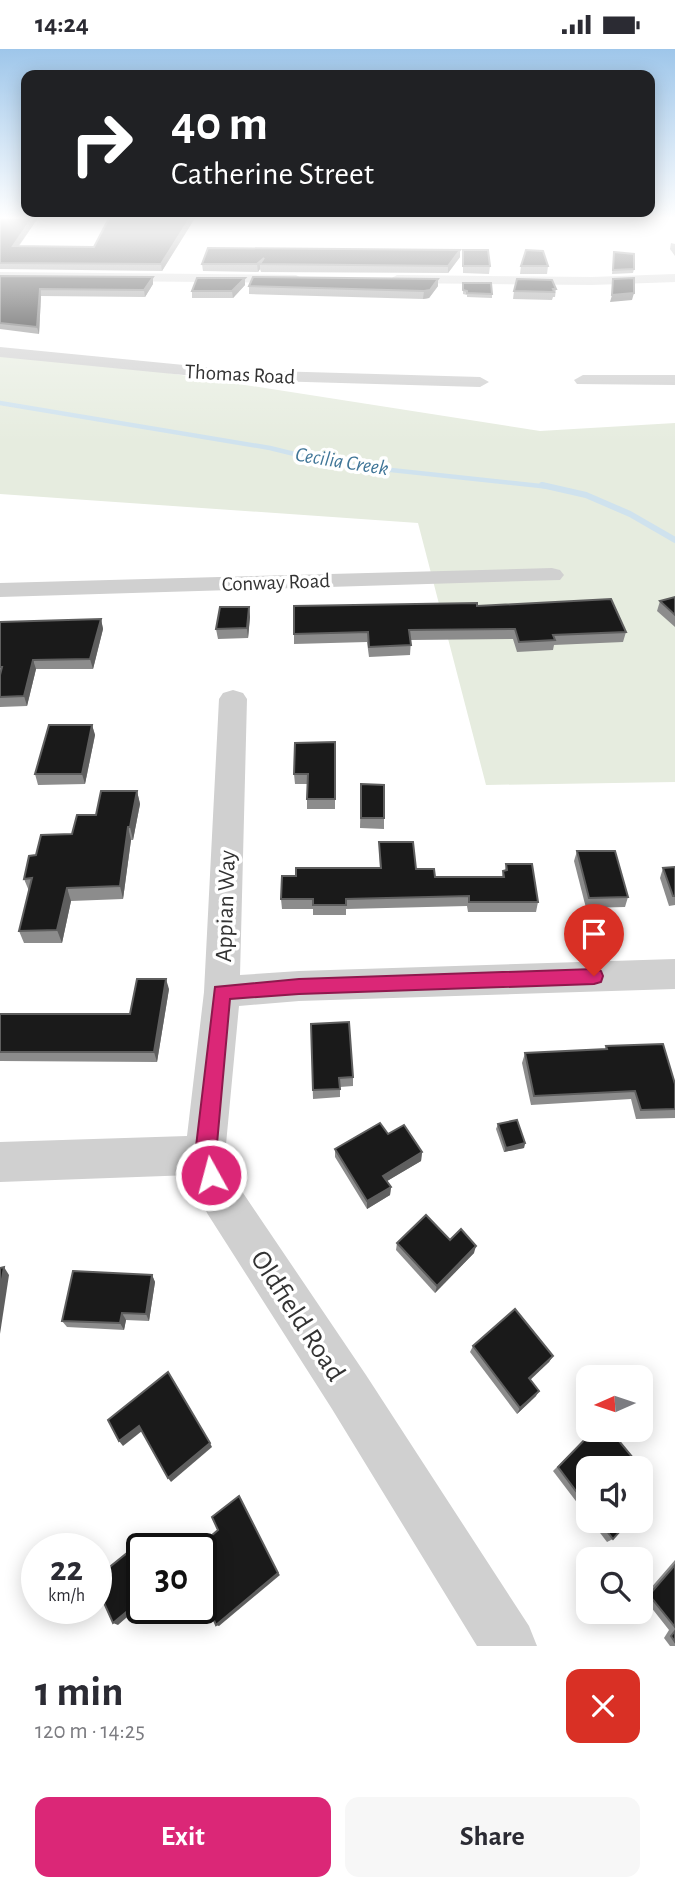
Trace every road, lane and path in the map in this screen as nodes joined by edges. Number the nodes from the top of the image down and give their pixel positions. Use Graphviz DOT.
graph roads {
  1 [pos="0,352"];
  2 [pos="583,380"];
  3 [pos="675,380"];
  4 [pos="480,382"];
  5 [pos="552,575"];
  6 [pos="0,590"];
  7 [pos="233,699"];
  8 [pos="675,974"];
  9 [pos="222,992"];
  10 [pos="205,1155"];
  11 [pos="0,1162"];
  12 [pos="509,1646"];
  1 -- 4 [label="street, Thomas Road"];
  2 -- 3 [label="street"];
  5 -- 6 [label="street, Conway Road"];
  7 -- 9 [label="street, Appian Way"];
  8 -- 9 [label="street"];
  9 -- 10 [label="street, Appian Way"];
  10 -- 11 [label="street"];
  10 -- 12 [label="street, Oldfield Road"];
}
